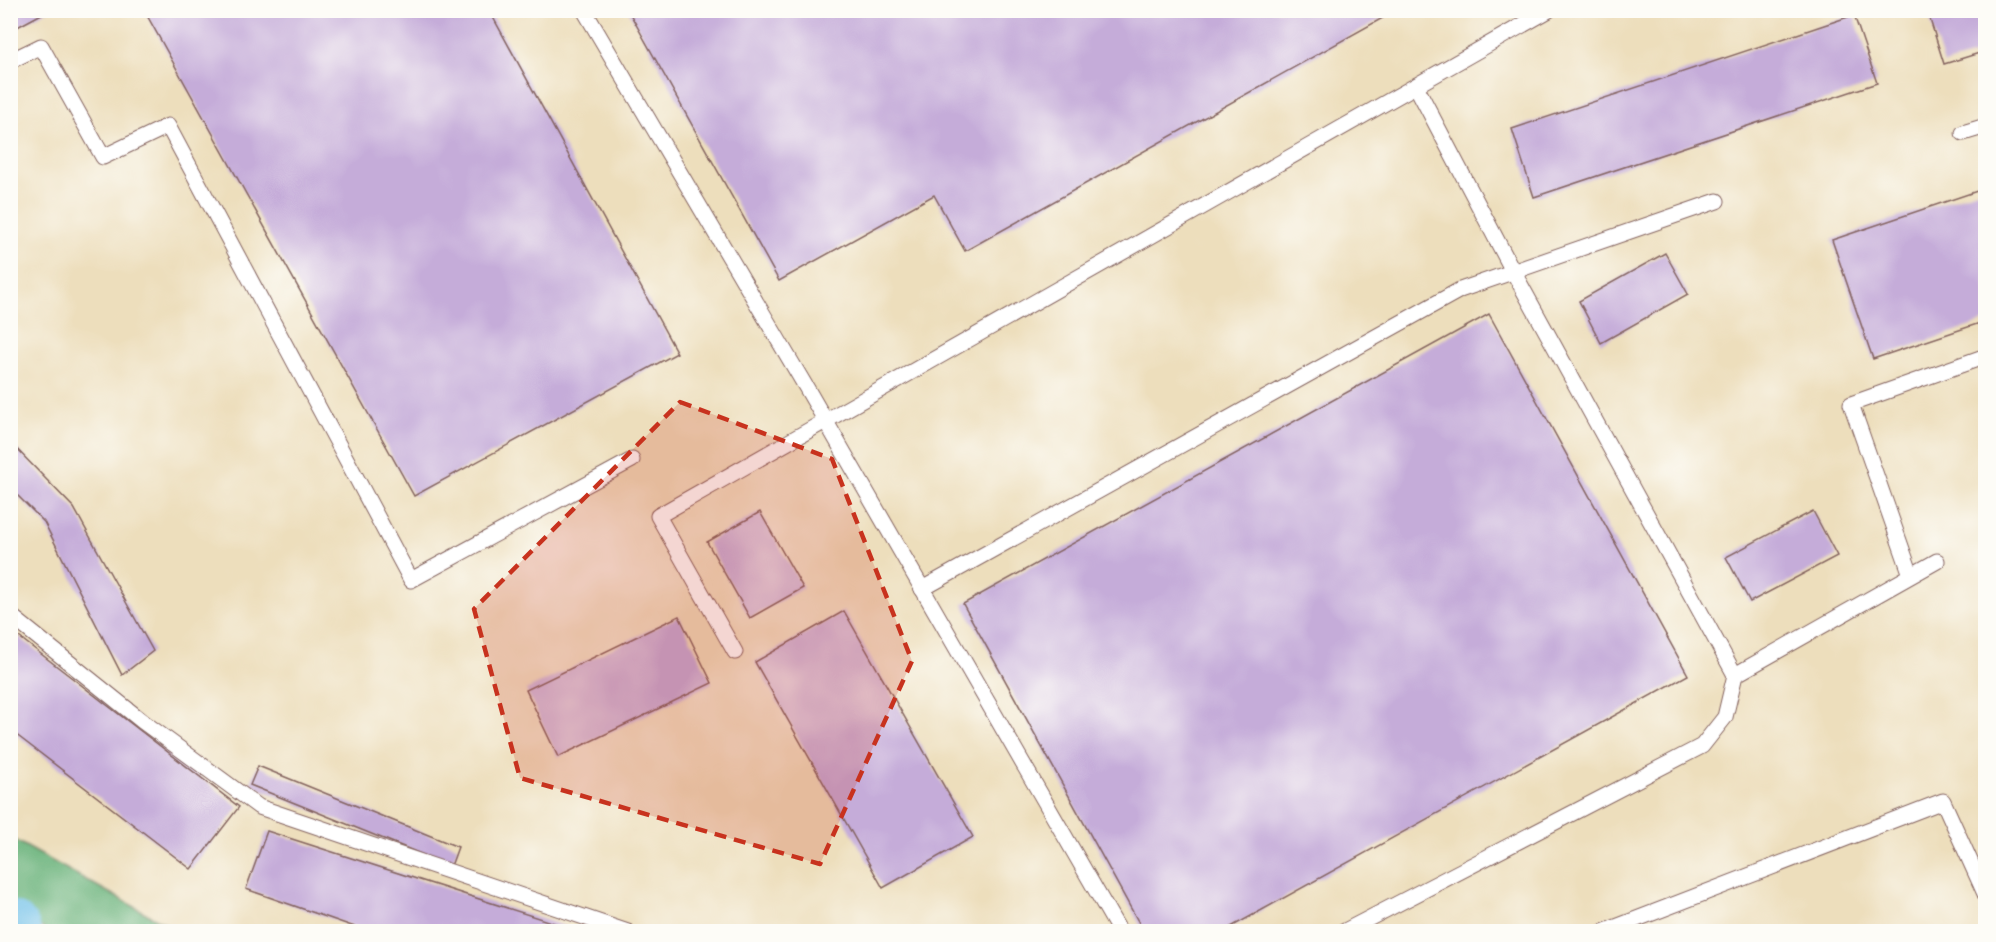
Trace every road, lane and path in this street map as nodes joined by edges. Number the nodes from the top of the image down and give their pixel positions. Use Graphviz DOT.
graph roads {
  1 [pos="584,10"];
  2 [pos="1549,10"];
  3 [pos="10,61"];
  4 [pos="1416,86"];
  5 [pos="1986,126"];
  6 [pos="1963,133"];
  7 [pos="1717,201"];
  8 [pos="1514,273"];
  9 [pos="1986,356"];
  10 [pos="825,421"];
  11 [pos="632,460"];
  12 [pos="1937,561"];
  13 [pos="1911,575"];
  14 [pos="922,588"];
  15 [pos="10,615"];
  16 [pos="735,652"];
  17 [pos="1735,675"];
  18 [pos="1986,896"];
  19 [pos="628,932"];
  20 [pos="1120,932"];
  21 [pos="1343,932"];
  22 [pos="1603,932"];
  1 -- 10 [label="lane"];
  2 -- 4 [label="lane"];
  3 -- 11 [label="lane"];
  4 -- 8 [label="lane"];
  4 -- 10 [label="lane"];
  5 -- 6 [label="lane"];
  7 -- 8 [label="lane"];
  8 -- 14 [label="lane"];
  8 -- 17 [label="lane"];
  9 -- 13 [label="lane"];
  10 -- 14 [label="lane"];
  10 -- 16 [label="lane"];
  12 -- 13 [label="lane"];
  13 -- 17 [label="lane"];
  14 -- 20 [label="lane"];
  15 -- 19 [label="lane"];
  17 -- 21 [label="lane"];
  18 -- 22 [label="lane"];
}
